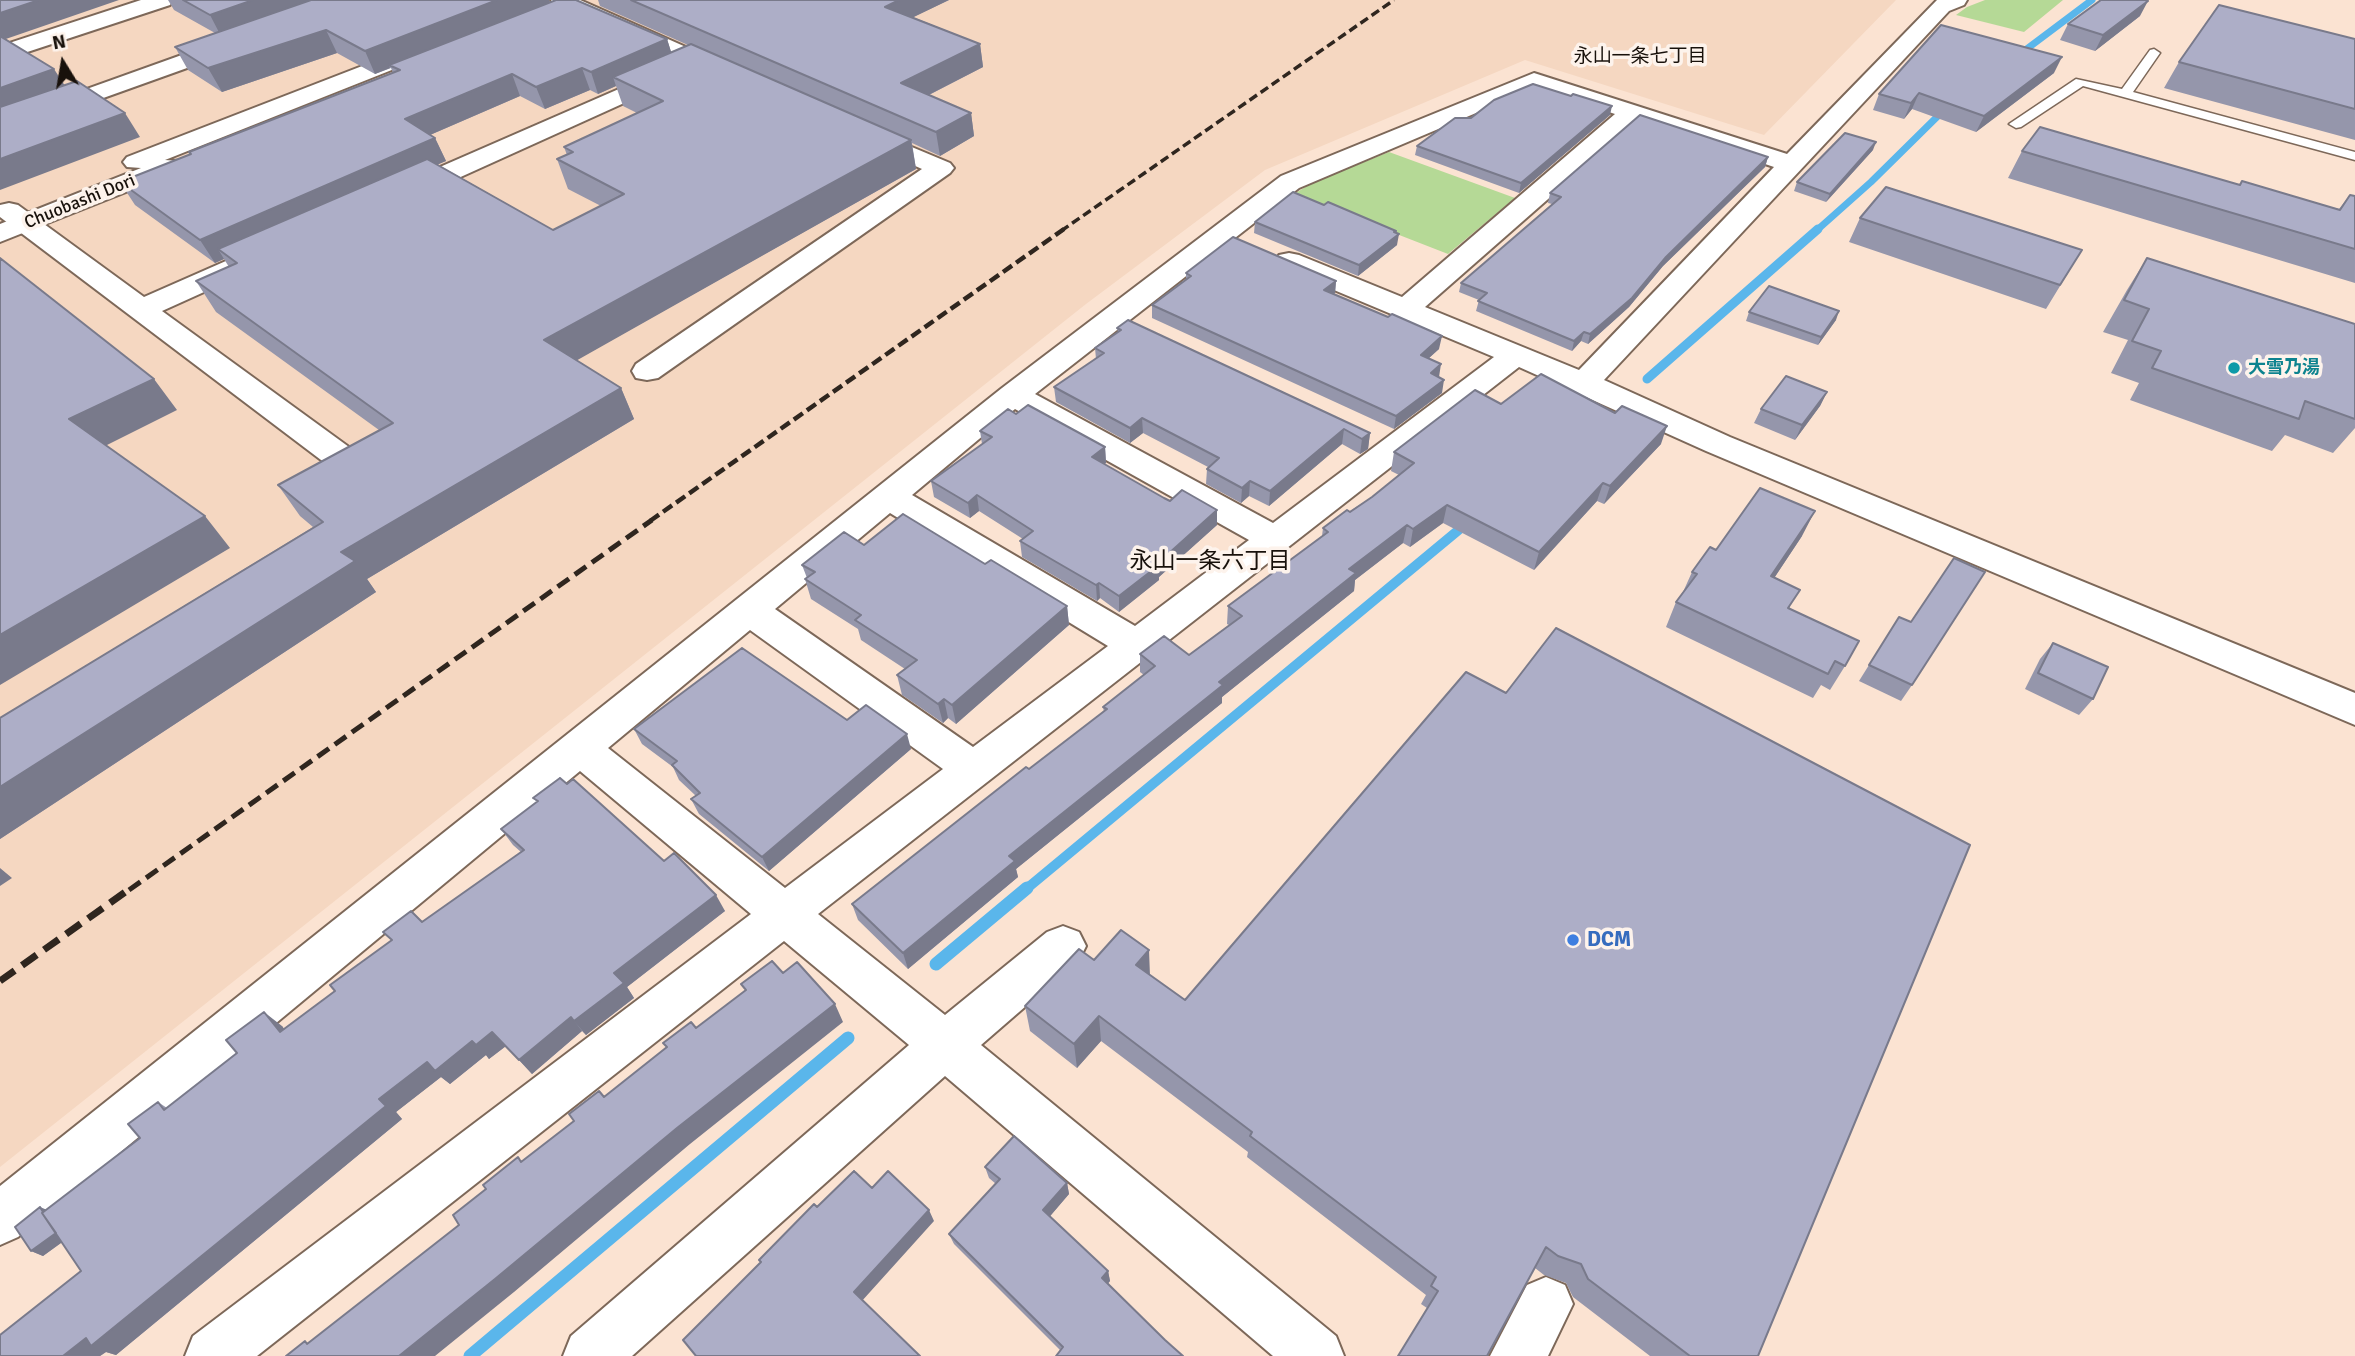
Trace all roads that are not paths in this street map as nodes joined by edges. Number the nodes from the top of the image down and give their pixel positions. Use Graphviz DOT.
graph roads {
  1 [pos="162,0"];
  2 [pos="1956,0"];
  3 [pos="560,4"];
  4 [pos="250,38"];
  5 [pos="442,50"];
  6 [pos="2154,53"];
  7 [pos="0,54"];
  8 [pos="699,61"];
  9 [pos="749,83"];
  10 [pos="2125,94"];
  11 [pos="1633,112"];
  12 [pos="838,122"];
  13 [pos="2016,124"];
  14 [pos="0,128"];
  15 [pos="2355,156"];
  16 [pos="1792,164"];
  17 [pos="382,202"];
  18 [pos="9,221"];
  19 [pos="1221,232"];
  20 [pos="268,253"];
  21 [pos="142,309"];
  22 [pos="1404,310"];
  23 [pos="1516,355"];
  24 [pos="647,371"];
  25 [pos="1584,383"];
  26 [pos="1013,395"];
  27 [pos="337,455"];
  28 [pos="888,496"];
  29 [pos="1276,540"];
  30 [pos="749,610"];
  31 [pos="1138,645"];
  32 [pos="2355,710"];
  33 [pos="580,748"];
  34 [pos="973,769"];
  35 [pos="783,915"];
  36 [pos="1063,946"];
  37 [pos="945,1045"];
  38 [pos="0,1219"];
  39 [pos="1546,1304"];
  40 [pos="594,1355"];
  41 [pos="213,1356"];
  42 [pos="1316,1356"];
  43 [pos="1518,1356"];
  1 -- 7 [label="street"];
  2 -- 16 [label="street"];
  3 -- 8 [label="street"];
  4 -- 14 [label="street"];
  5 -- 18 [label="street, Chuobashi Dori"];
  6 -- 10 [label="lane"];
  8 -- 9 [label="street"];
  8 -- 17 [label="street"];
  10 -- 13 [label="lane"];
  10 -- 15 [label="lane"];
  11 -- 16 [label="street"];
  11 -- 19 [label="street"];
  11 -- 22 [label="street"];
  12 -- 24 [label="street"];
  16 -- 25 [label="street"];
  18 -- 21 [label="street"];
  19 -- 22 [label="street"];
  19 -- 26 [label="street"];
  20 -- 21 [label="street"];
  21 -- 27 [label="street"];
  22 -- 23 [label="street"];
  23 -- 25 [label="street"];
  23 -- 29 [label="street"];
  25 -- 32 [label="street"];
  26 -- 28 [label="street"];
  26 -- 29 [label="street"];
  28 -- 30 [label="street"];
  28 -- 31 [label="street"];
  29 -- 31 [label="street"];
  30 -- 33 [label="street"];
  30 -- 34 [label="street"];
  31 -- 34 [label="street"];
  33 -- 35 [label="street"];
  33 -- 38 [label="street"];
  34 -- 35 [label="street"];
  35 -- 37 [label="street"];
  35 -- 41 [label="street"];
  36 -- 37 [label="street"];
  37 -- 40 [label="street"];
  37 -- 42 [label="street"];
  39 -- 43 [label="street"];
}
